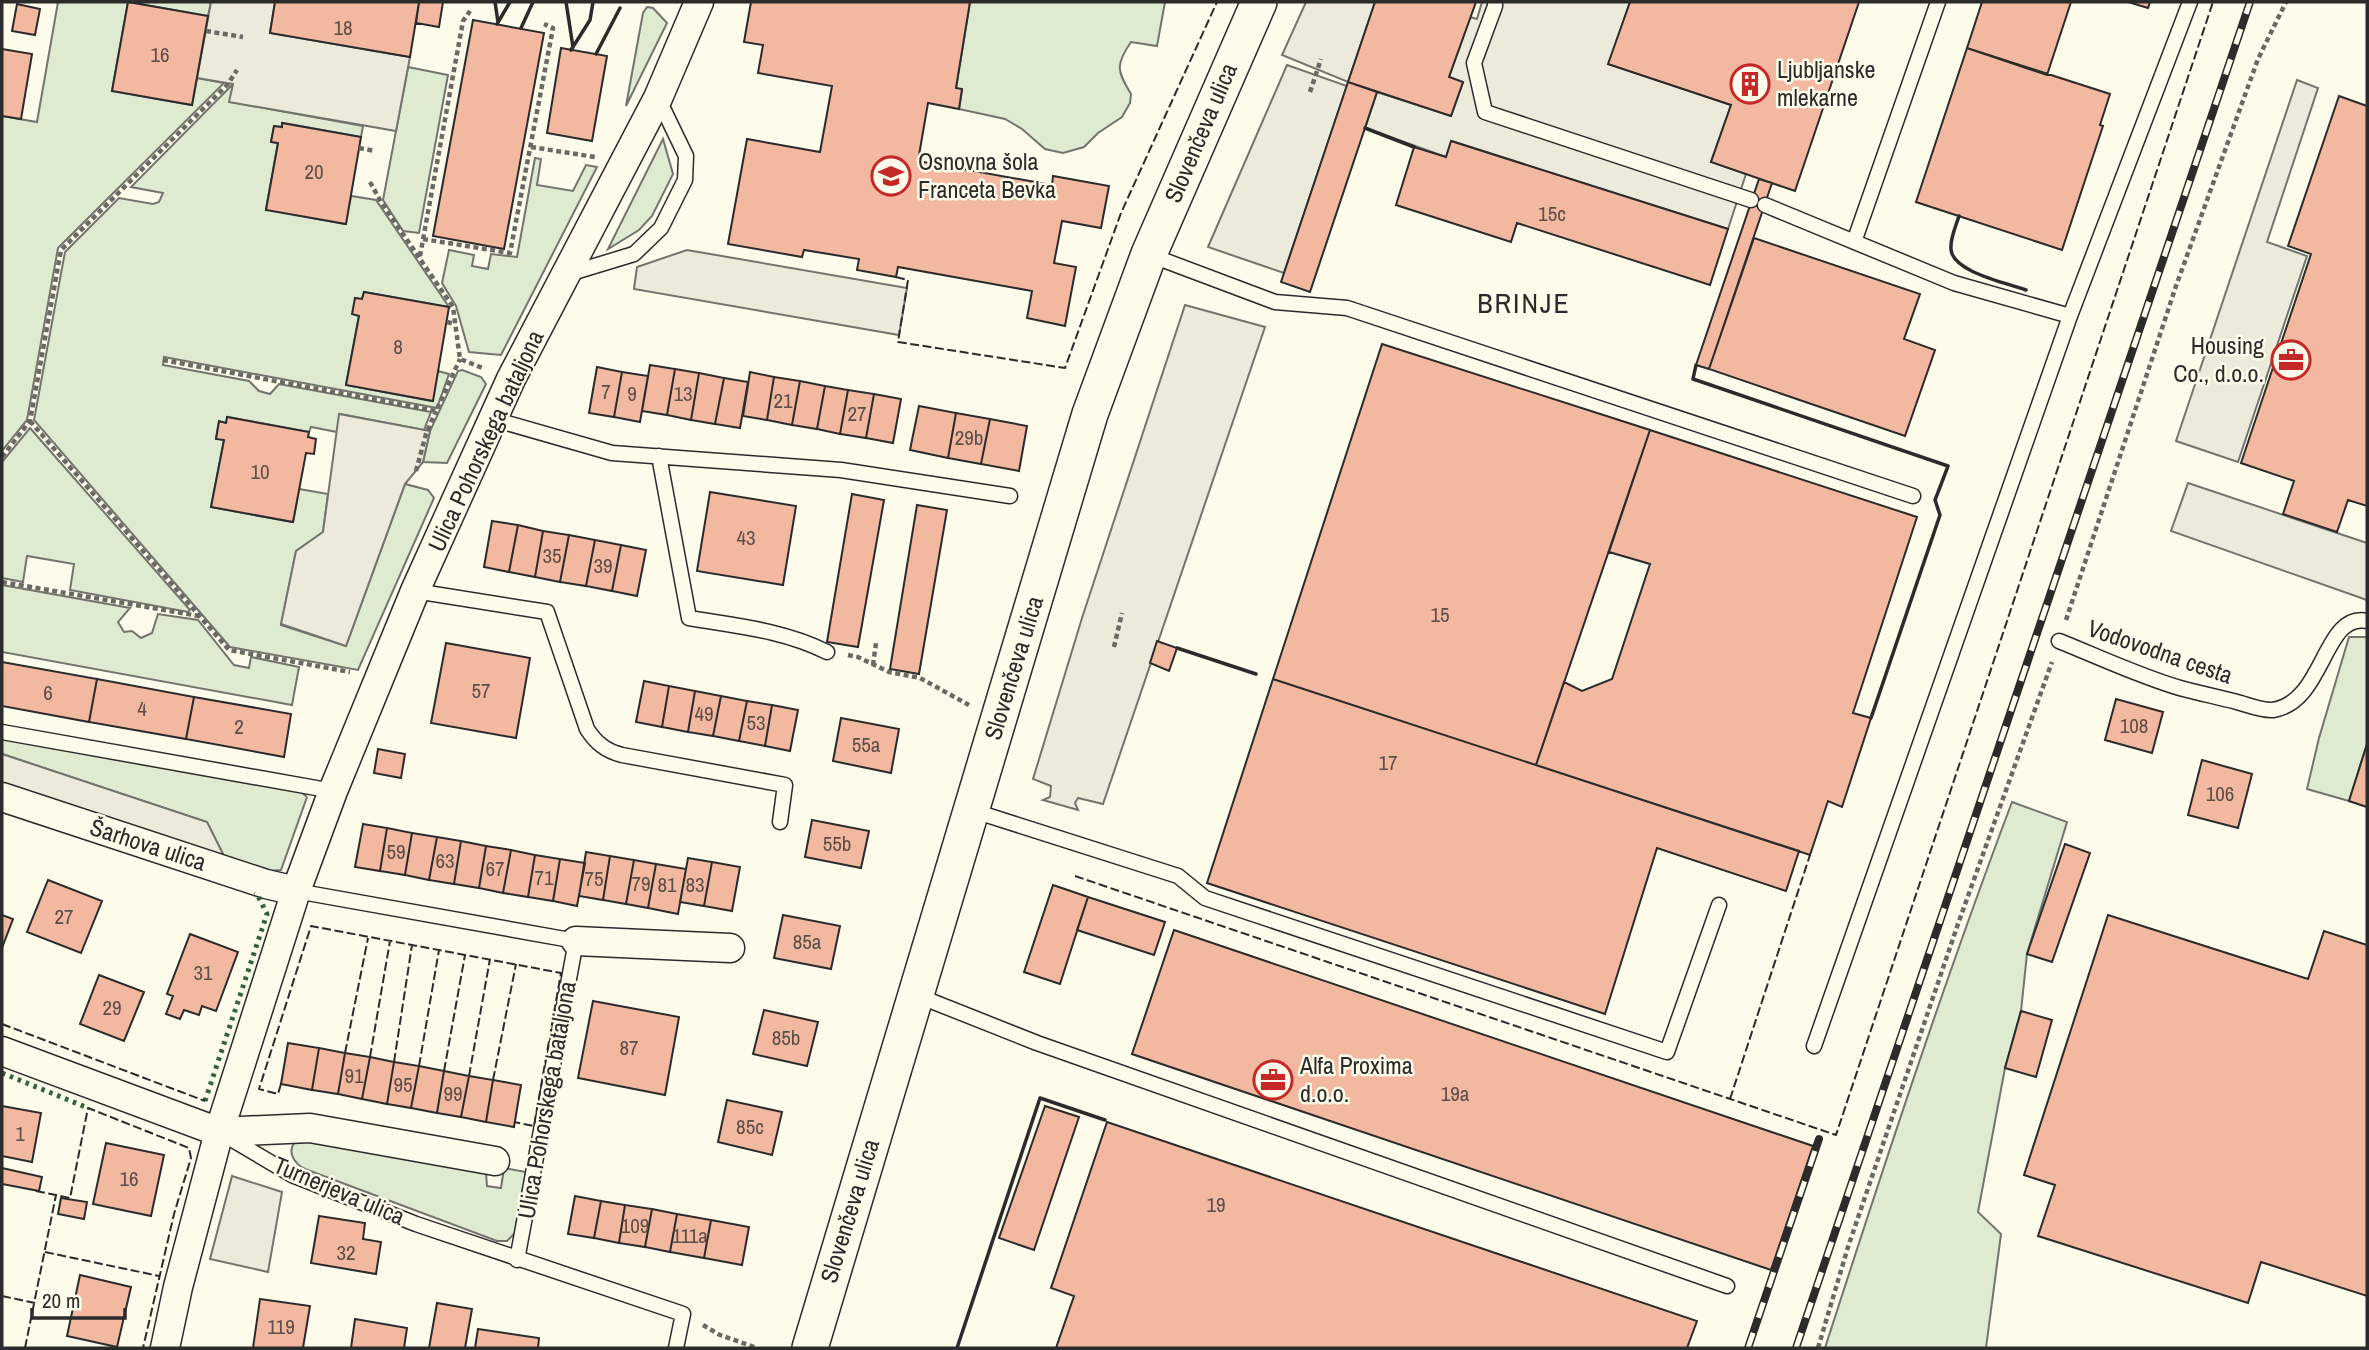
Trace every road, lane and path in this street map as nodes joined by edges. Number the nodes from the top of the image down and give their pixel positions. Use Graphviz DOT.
graph roads {
  1 [pos="1259,2"];
  2 [pos="1495,2"];
  3 [pos="1938,2"];
  4 [pos="2190,2"];
  5 [pos="2286,2"];
  6 [pos="689,4"];
  7 [pos="470,11"];
  8 [pos="544,24"];
  9 [pos="206,31"];
  10 [pos="243,37"];
  11 [pos="1321,59"];
  12 [pos="237,70"];
  13 [pos="1310,92"];
  14 [pos="658,98"];
  15 [pos="531,147"];
  16 [pos="359,148"];
  17 [pos="375,151"];
  18 [pos="604,159"];
  19 [pos="370,182"];
  20 [pos="423,239"];
  21 [pos="1854,242"];
  22 [pos="1149,254"];
  23 [pos="420,257"];
  24 [pos="568,274"];
  25 [pos="2070,316"];
  26 [pos="447,322"];
  27 [pos="455,324"];
  28 [pos="460,359"];
  29 [pos="163,360"];
  30 [pos="511,379"];
  31 [pos="436,411"];
  32 [pos="493,419"];
  33 [pos="30,421"];
  34 [pos="659,456"];
  35 [pos="2,457"];
  36 [pos="416,471"];
  37 [pos="1010,496"];
  38 [pos="1913,496"];
  39 [pos="2,582"];
  40 [pos="415,591"];
  41 [pos="1122,613"];
  42 [pos="200,617"];
  43 [pos="2367,621"];
  44 [pos="2059,641"];
  45 [pos="876,643"];
  46 [pos="1114,647"];
  47 [pos="827,652"];
  48 [pos="873,665"];
  49 [pos="379,678"];
  50 [pos="970,705"];
  51 [pos="2,732"];
  52 [pos="333,791"];
  53 [pos="2,796"];
  54 [pos="971,810"];
  55 [pos="780,822"];
  56 [pos="296,891"];
  57 [pos="1719,905"];
  58 [pos="576,940"];
  59 [pos="730,948"];
  60 [pos="915,995"];
  61 [pos="1814,1046"];
  62 [pos="2,1051"];
  63 [pos="219,1132"];
  64 [pos="495,1161"];
  65 [pos="517,1260"];
  66 [pos="1727,1286"];
  67 [pos="683,1314"];
  68 [pos="165,1348"];
  69 [pos="676,1348"];
  70 [pos="757,1348"];
  71 [pos="810,1348"];
  72 [pos="1818,1348"];
  1 -- 22 [label="street, Slovenčeva ulica"];
  2 -- 21 [label="lane"];
  3 -- 21 [label="lane"];
  4 -- 25 [label="lane"];
  5 -- 44 [label="path"];
  6 -- 14 [label="street, Ulica Pohorskega bataljona"];
  7 -- 20 [label="path"];
  8 -- 15 [label="path"];
  9 -- 10 [label="path"];
  11 -- 13 [label="path"];
  12 -- 33 [label="path"];
  14 -- 24 [label="street, Ulica Pohorskega bataljona"];
  14 -- 24 [label="lane"];
  15 -- 18 [label="path"];
  15 -- 20 [label="path"];
  16 -- 17 [label="path"];
  19 -- 23 [label="path"];
  20 -- 23 [label="path"];
  21 -- 25 [label="lane"];
  22 -- 38 [label="lane"];
  22 -- 54 [label="street, Slovenčeva ulica"];
  23 -- 27 [label="path"];
  24 -- 30 [label="street, Ulica Pohorskega bataljona"];
  25 -- 61 [label="lane"];
  26 -- 27 [label="path"];
  27 -- 28 [label="path"];
  28 -- 30 [label="path"];
  28 -- 31 [label="path"];
  29 -- 31 [label="path"];
  30 -- 32 [label="street, Ulica Pohorskega bataljona"];
  31 -- 36 [label="path"];
  32 -- 34 [label="lane"];
  32 -- 40 [label="street, Ulica Pohorskega bataljona"];
  33 -- 35 [label="path"];
  33 -- 42 [label="path"];
  34 -- 37 [label="lane"];
  34 -- 47 [label="lane"];
  39 -- 42 [label="path"];
  40 -- 49 [label="street, Ulica Pohorskega bataljona"];
  40 -- 55 [label="lane"];
  41 -- 46 [label="path"];
  42 -- 49 [label="path"];
  43 -- 44 [label="lane, Vodovodna cesta"];
  44 -- 72 [label="path"];
  45 -- 48 [label="path"];
  47 -- 48 [label="path"];
  48 -- 50 [label="path"];
  49 -- 52 [label="street, Ulica Pohorskega bataljona"];
  51 -- 52 [label="lane"];
  52 -- 56 [label="street, Ulica Pohorskega bataljona"];
  53 -- 56 [label="street, Šarhova ulica"];
  54 -- 57 [label="lane"];
  54 -- 60 [label="street, Slovenčeva ulica"];
  56 -- 58 [label="lane"];
  56 -- 63 [label="street, Ulica Pohorskega bataljona"];
  58 -- 59 [label="street"];
  58 -- 65 [label="lane, Ulica Pohorskega bataljona"];
  60 -- 66 [label="lane"];
  60 -- 71 [label="street, Slovenčeva ulica"];
  62 -- 63 [label="street, Turnerjeva ulica"];
  63 -- 64 [label="street, Ulica Pohorskega bataljona"];
  63 -- 65 [label="lane, Turnerjeva ulica"];
  63 -- 68 [label="street, Ulica Pohorskega bataljona"];
  65 -- 67 [label="lane, Turnerjeva ulica"];
  67 -- 69 [label="lane"];
  67 -- 70 [label="path"];
}
